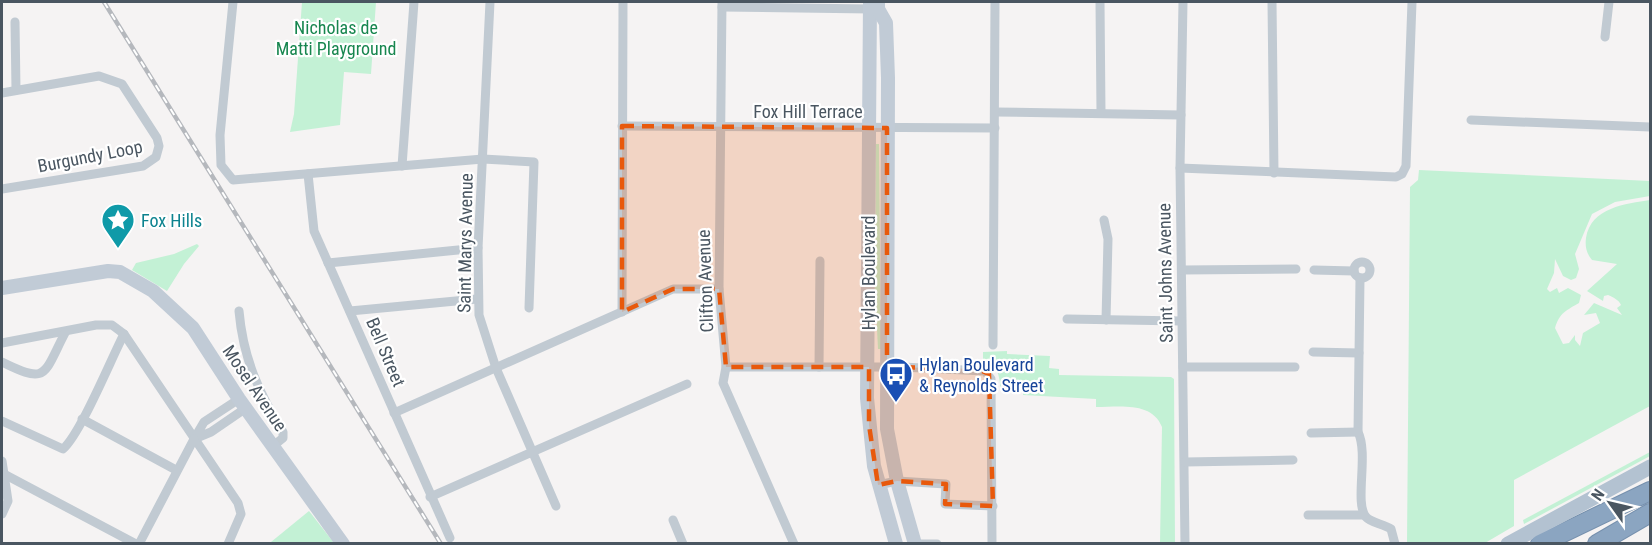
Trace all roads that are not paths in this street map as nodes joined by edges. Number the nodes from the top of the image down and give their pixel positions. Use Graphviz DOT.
graph roads {
  1 [pos="232,2"];
  2 [pos="414,2"];
  3 [pos="490,2"];
  4 [pos="623,2"];
  5 [pos="995,2"];
  6 [pos="1100,2"];
  7 [pos="1183,2"];
  8 [pos="1272,2"];
  9 [pos="1413,2"];
  10 [pos="1609,2"];
  11 [pos="722,4"];
  12 [pos="874,5"];
  13 [pos="15,22"];
  14 [pos="1605,37"];
  15 [pos="16,90"];
  16 [pos="2,93"];
  17 [pos="995,112"];
  18 [pos="1101,113"];
  19 [pos="1181,115"];
  20 [pos="1471,120"];
  21 [pos="622,126"];
  22 [pos="721,127"];
  23 [pos="1650,127"];
  24 [pos="871,128"];
  25 [pos="887,128"];
  26 [pos="995,128"];
  27 [pos="483,159"];
  28 [pos="402,166"];
  29 [pos="1180,168"];
  30 [pos="1274,173"];
  31 [pos="308,174"];
  32 [pos="2,189"];
  33 [pos="1104,220"];
  34 [pos="478,248"];
  35 [pos="820,261"];
  36 [pos="328,263"];
  37 [pos="1296,269"];
  38 [pos="1182,270"];
  39 [pos="1314,270"];
  40 [pos="2,288"];
  41 [pos="719,290"];
  42 [pos="477,299"];
  43 [pos="529,308"];
  44 [pos="239,311"];
  45 [pos="350,311"];
  46 [pos="622,312"];
  47 [pos="1067,319"];
  48 [pos="1106,320"];
  49 [pos="1182,321"];
  50 [pos="65,333"];
  51 [pos="124,334"];
  52 [pos="2,343"];
  53 [pos="993,345"];
  54 [pos="1313,352"];
  55 [pos="1359,353"];
  56 [pos="2,362"];
  57 [pos="726,367"];
  58 [pos="819,367"];
  59 [pos="869,367"];
  60 [pos="887,367"];
  61 [pos="1183,367"];
  62 [pos="1295,367"];
  63 [pos="496,368"];
  64 [pos="687,384"];
  65 [pos="242,403"];
  66 [pos="394,413"];
  67 [pos="82,419"];
  68 [pos="2,421"];
  69 [pos="1358,432"];
  70 [pos="1311,433"];
  71 [pos="194,439"];
  72 [pos="273,446"];
  73 [pos="533,452"];
  74 [pos="1293,460"];
  75 [pos="2,461"];
  76 [pos="1185,462"];
  77 [pos="1650,466"];
  78 [pos="176,470"];
  79 [pos="2,473"];
  80 [pos="897,481"];
  81 [pos="878,485"];
  82 [pos="1650,490"];
  83 [pos="430,497"];
  84 [pos="556,506"];
  85 [pos="993,506"];
  86 [pos="1650,513"];
  87 [pos="2,514"];
  88 [pos="1308,514"];
  89 [pos="1364,515"];
  90 [pos="673,520"];
  91 [pos="450,538"];
  92 [pos="138,543"];
  93 [pos="228,543"];
  94 [pos="343,543"];
  95 [pos="683,543"];
  96 [pos="794,543"];
  97 [pos="896,543"];
  98 [pos="915,543"];
  99 [pos="937,543"];
  100 [pos="992,543"];
  101 [pos="1185,543"];
  102 [pos="1395,543"];
  103 [pos="1508,543"];
  104 [pos="1540,543"];
  105 [pos="1597,543"];
  1 -- 31 [label="street"];
  2 -- 28 [label="street"];
  3 -- 27 [label="street, Saint Marys Avenue"];
  4 -- 21 [label="street"];
  5 -- 17 [label="street"];
  6 -- 18 [label="street"];
  7 -- 19 [label="street, Saint Johns Avenue"];
  8 -- 30 [label="street"];
  9 -- 30 [label="street"];
  10 -- 14 [label="street"];
  11 -- 12 [label="street"];
  11 -- 22 [label="street, Clifton Avenue"];
  12 -- 24 [label="main road, Hylan Boulevard"];
  12 -- 25 [label="main road, Hylan Boulevard"];
  13 -- 15 [label="street"];
  15 -- 16 [label="street, Burgundy Loop"];
  15 -- 32 [label="street, Burgundy Loop"];
  17 -- 18 [label="street"];
  17 -- 26 [label="street"];
  18 -- 19 [label="street"];
  19 -- 29 [label="street, Saint Johns Avenue"];
  20 -- 23 [label="street"];
  21 -- 22 [label="street, Fox Hill Terrace"];
  21 -- 46 [label="street"];
  22 -- 24 [label="street, Fox Hill Terrace"];
  22 -- 41 [label="street, Clifton Avenue"];
  24 -- 25 [label="street, Fox Hill Terrace"];
  24 -- 59 [label="main road, Hylan Boulevard"];
  25 -- 26 [label="street, Fox Hill Terrace"];
  25 -- 60 [label="main road, Hylan Boulevard"];
  26 -- 53 [label="street"];
  27 -- 28 [label="street"];
  27 -- 34 [label="street, Saint Marys Avenue"];
  27 -- 43 [label="street"];
  28 -- 31 [label="street"];
  29 -- 30 [label="street"];
  29 -- 38 [label="street, Saint Johns Avenue"];
  31 -- 36 [label="street, Bell Street"];
  33 -- 48 [label="street"];
  34 -- 36 [label="street"];
  34 -- 42 [label="street, Saint Marys Avenue"];
  35 -- 58 [label="street"];
  36 -- 45 [label="street, Bell Street"];
  37 -- 38 [label="street"];
  38 -- 49 [label="street, Saint Johns Avenue"];
  39 -- 55 [label="street"];
  40 -- 65 [label="main road, Mosel Avenue"];
  41 -- 46 [label="street"];
  41 -- 57 [label="street, Clifton Avenue"];
  42 -- 45 [label="street"];
  42 -- 63 [label="street, Saint Marys Avenue"];
  44 -- 72 [label="street"];
  45 -- 66 [label="street, Bell Street"];
  46 -- 63 [label="street"];
  47 -- 48 [label="street"];
  48 -- 49 [label="street"];
  49 -- 61 [label="street, Saint Johns Avenue"];
  50 -- 51 [label="street"];
  50 -- 52 [label="street"];
  50 -- 56 [label="street"];
  51 -- 67 [label="street"];
  51 -- 71 [label="street"];
  54 -- 55 [label="street"];
  55 -- 69 [label="street"];
  57 -- 58 [label="street"];
  57 -- 96 [label="street, Clifton Avenue"];
  58 -- 59 [label="street"];
  59 -- 60 [label="street"];
  59 -- 81 [label="main road, Hylan Boulevard"];
  60 -- 80 [label="main road, Hylan Boulevard"];
  60 -- 85 [label="street"];
  61 -- 62 [label="street"];
  61 -- 76 [label="street, Saint Johns Avenue"];
  63 -- 66 [label="street"];
  63 -- 73 [label="street, Saint Marys Avenue"];
  64 -- 73 [label="street"];
  65 -- 71 [label="street"];
  65 -- 72 [label="main road, Mosel Avenue"];
  66 -- 83 [label="street, Bell Street"];
  67 -- 68 [label="street"];
  67 -- 78 [label="street"];
  69 -- 70 [label="street"];
  69 -- 89 [label="street"];
  71 -- 78 [label="street"];
  71 -- 93 [label="street"];
  72 -- 94 [label="main road, Mosel Avenue"];
  73 -- 83 [label="street"];
  73 -- 84 [label="street, Saint Marys Avenue"];
  74 -- 76 [label="street"];
  75 -- 79 [label="street"];
  76 -- 101 [label="street, Saint Johns Avenue"];
  77 -- 103 [label="main road"];
  78 -- 92 [label="street"];
  79 -- 87 [label="street"];
  79 -- 92 [label="street"];
  80 -- 81 [label="street"];
  80 -- 85 [label="street"];
  80 -- 98 [label="main road, Hylan Boulevard"];
  81 -- 97 [label="main road, Hylan Boulevard"];
  82 -- 104 [label="highway"];
  83 -- 91 [label="street, Bell Street"];
  85 -- 100 [label="street"];
  86 -- 105 [label="highway"];
  88 -- 89 [label="street"];
  89 -- 102 [label="street"];
  90 -- 95 [label="street"];
  98 -- 99 [label="street"];
}
